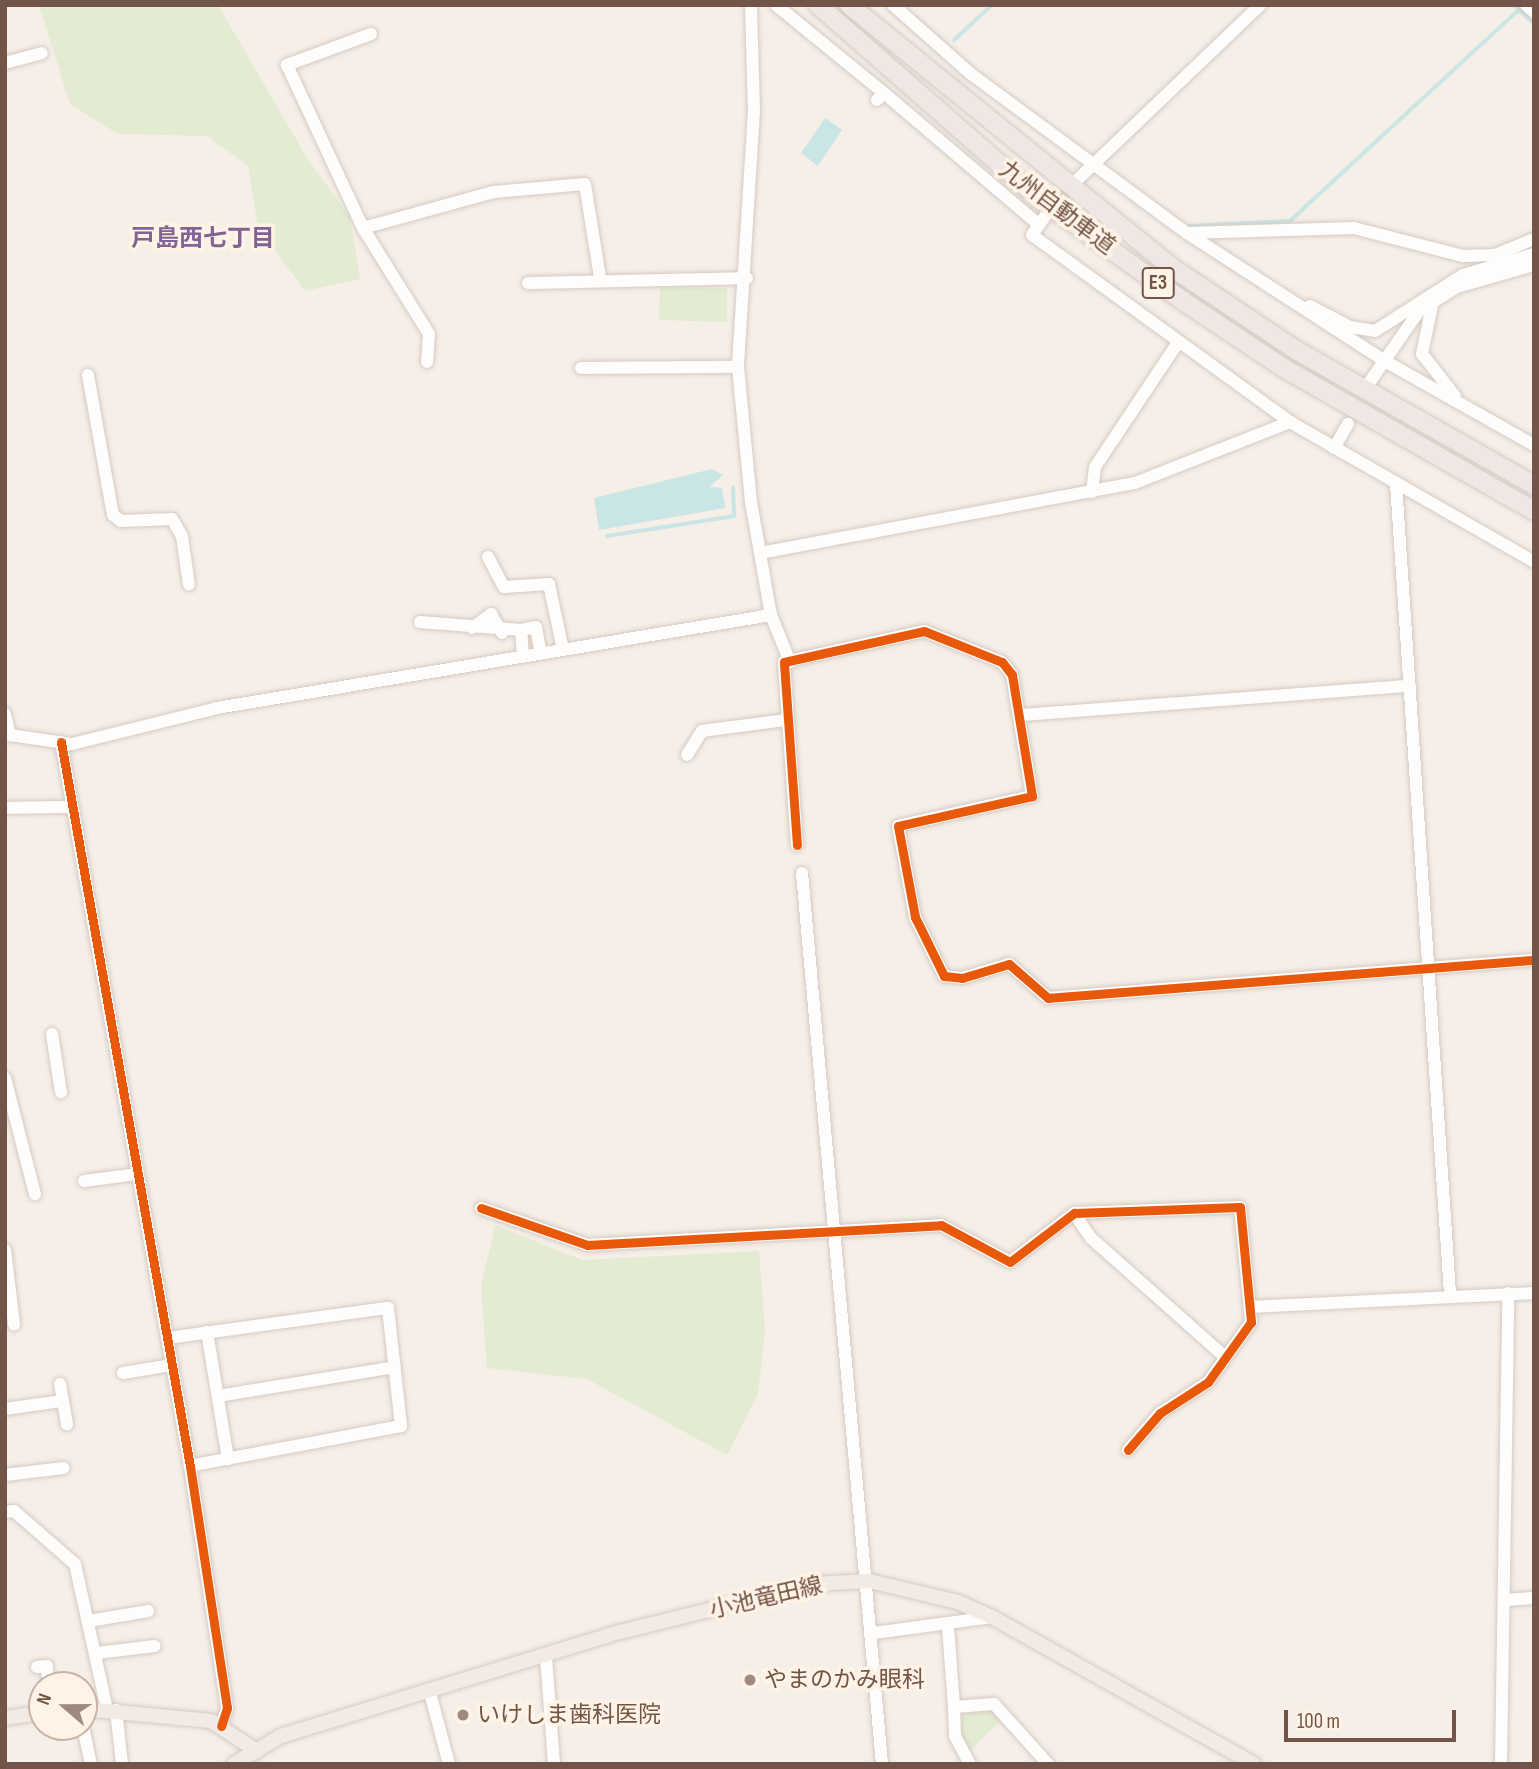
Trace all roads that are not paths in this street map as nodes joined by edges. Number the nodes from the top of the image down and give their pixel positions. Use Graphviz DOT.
graph roads {
  1 [pos="751,5"];
  2 [pos="776,5"];
  3 [pos="818,5"];
  4 [pos="849,5"];
  5 [pos="893,5"];
  6 [pos="1260,5"];
  7 [pos="1526,5"];
  8 [pos="1534,12"];
  9 [pos="371,34"];
  10 [pos="42,53"];
  11 [pos="5,62"];
  12 [pos="1090,165"];
  13 [pos="1076,181"];
  14 [pos="363,228"];
  15 [pos="1187,233"];
  16 [pos="1534,239"];
  17 [pos="1534,254"];
  18 [pos="1534,265"];
  19 [pos="600,278"];
  20 [pos="747,278"];
  21 [pos="528,283"];
  22 [pos="1274,290"];
  23 [pos="1428,302"];
  24 [pos="1179,341"];
  25 [pos="1383,360"];
  26 [pos="427,362"];
  27 [pos="738,367"];
  28 [pos="581,368"];
  29 [pos="88,375"];
  30 [pos="1369,383"];
  31 [pos="1470,410"];
  32 [pos="1290,422"];
  33 [pos="1348,424"];
  34 [pos="1534,445"];
  35 [pos="1334,448"];
  36 [pos="1396,483"];
  37 [pos="1534,485"];
  38 [pos="1092,492"];
  39 [pos="1534,511"];
  40 [pos="760,553"];
  41 [pos="488,557"];
  42 [pos="1534,562"];
  43 [pos="189,585"];
  44 [pos="771,615"];
  45 [pos="420,622"];
  46 [pos="521,630"];
  47 [pos="563,650"];
  48 [pos="541,654"];
  49 [pos="523,657"];
  50 [pos="790,662"];
  51 [pos="1410,686"];
  52 [pos="5,714"];
  53 [pos="1021,715"];
  54 [pos="786,720"];
  55 [pos="61,743"];
  56 [pos="687,755"];
  57 [pos="72,807"];
  58 [pos="5,808"];
  59 [pos="797,845"];
  60 [pos="802,873"];
  61 [pos="1534,960"];
  62 [pos="1429,965"];
  63 [pos="52,1034"];
  64 [pos="5,1079"];
  65 [pos="61,1092"];
  66 [pos="137,1174"];
  67 [pos="84,1181"];
  68 [pos="35,1194"];
  69 [pos="481,1208"];
  70 [pos="1074,1213"];
  71 [pos="835,1227"];
  72 [pos="5,1250"];
  73 [pos="1508,1293"];
  74 [pos="1534,1293"];
  75 [pos="1450,1294"];
  76 [pos="1250,1307"];
  77 [pos="14,1324"];
  78 [pos="207,1332"];
  79 [pos="167,1338"];
  80 [pos="1225,1357"];
  81 [pos="172,1365"];
  82 [pos="395,1367"];
  83 [pos="123,1373"];
  84 [pos="60,1384"];
  85 [pos="218,1396"];
  86 [pos="62,1401"];
  87 [pos="5,1409"];
  88 [pos="67,1424"];
  89 [pos="1128,1450"];
  90 [pos="228,1459"];
  91 [pos="190,1466"];
  92 [pos="64,1468"];
  93 [pos="5,1475"];
  94 [pos="8,1508"];
  95 [pos="869,1581"];
  96 [pos="1534,1598"];
  97 [pos="1504,1600"];
  98 [pos="148,1611"];
  99 [pos="992,1617"];
  100 [pos="89,1621"];
  101 [pos="948,1626"];
  102 [pos="874,1633"];
  103 [pos="155,1646"];
  104 [pos="97,1653"];
  105 [pos="546,1657"];
  106 [pos="37,1667"];
  107 [pos="47,1671"];
  108 [pos="429,1689"];
  109 [pos="954,1707"];
  110 [pos="98,1709"];
  111 [pos="111,1709"];
  112 [pos="28,1715"];
  113 [pos="5,1718"];
  114 [pos="221,1726"];
  115 [pos="86,1741"];
  116 [pos="257,1751"];
  117 [pos="91,1764"];
  118 [pos="122,1764"];
  119 [pos="234,1764"];
  120 [pos="450,1764"];
  121 [pos="554,1764"];
  122 [pos="882,1764"];
  123 [pos="970,1764"];
  124 [pos="1048,1764"];
  125 [pos="1254,1764"];
  126 [pos="1501,1764"];
  1 -- 20 [label="street"];
  2 -- 24 [label="street"];
  3 -- 39 [label="highway, 九州自動車道 / E3"];
  4 -- 37 [label="highway, 九州自動車道 / E3"];
  5 -- 12 [label="street"];
  6 -- 12 [label="street"];
  7 -- 8 [label="street"];
  9 -- 14 [label="street"];
  10 -- 11 [label="street"];
  12 -- 13 [label="street"];
  12 -- 15 [label="street"];
  14 -- 19 [label="street"];
  14 -- 26 [label="street"];
  15 -- 16 [label="street"];
  15 -- 22 [label="street"];
  17 -- 23 [label="street"];
  18 -- 23 [label="street"];
  19 -- 20 [label="street"];
  19 -- 21 [label="street"];
  20 -- 27 [label="street"];
  22 -- 23 [label="street"];
  22 -- 25 [label="street"];
  23 -- 25 [label="street"];
  23 -- 31 [label="street"];
  24 -- 32 [label="street"];
  24 -- 38 [label="street"];
  25 -- 30 [label="street"];
  25 -- 31 [label="street"];
  27 -- 28 [label="street"];
  27 -- 40 [label="street"];
  29 -- 43 [label="street"];
  31 -- 34 [label="street"];
  32 -- 35 [label="street"];
  32 -- 38 [label="street"];
  33 -- 35 [label="street"];
  35 -- 36 [label="street"];
  36 -- 42 [label="street"];
  36 -- 51 [label="street"];
  38 -- 40 [label="street"];
  40 -- 44 [label="street"];
  41 -- 47 [label="street"];
  44 -- 47 [label="street"];
  44 -- 50 [label="street"];
  45 -- 46 [label="street"];
  46 -- 48 [label="street"];
  46 -- 49 [label="street"];
  47 -- 48 [label="street"];
  48 -- 49 [label="street"];
  49 -- 55 [label="street"];
  50 -- 53 [label="street"];
  50 -- 54 [label="street"];
  51 -- 53 [label="street"];
  51 -- 62 [label="street"];
  52 -- 55 [label="street"];
  53 -- 62 [label="street"];
  54 -- 56 [label="street"];
  54 -- 59 [label="street"];
  55 -- 57 [label="street"];
  57 -- 58 [label="street"];
  57 -- 66 [label="street"];
  60 -- 71 [label="street"];
  61 -- 62 [label="street"];
  62 -- 75 [label="street"];
  63 -- 65 [label="street"];
  64 -- 68 [label="street"];
  66 -- 67 [label="street"];
  66 -- 79 [label="street"];
  69 -- 71 [label="street"];
  70 -- 71 [label="street"];
  70 -- 76 [label="street"];
  70 -- 80 [label="street"];
  71 -- 95 [label="street"];
  72 -- 77 [label="street"];
  73 -- 74 [label="street"];
  73 -- 75 [label="street"];
  73 -- 97 [label="street"];
  75 -- 76 [label="street"];
  76 -- 80 [label="street"];
  78 -- 79 [label="street"];
  78 -- 82 [label="street"];
  78 -- 85 [label="street"];
  79 -- 81 [label="street"];
  80 -- 89 [label="street"];
  81 -- 83 [label="street"];
  81 -- 91 [label="street"];
  82 -- 85 [label="street"];
  82 -- 90 [label="street"];
  84 -- 86 [label="street"];
  85 -- 90 [label="street"];
  86 -- 87 [label="street"];
  86 -- 88 [label="street"];
  90 -- 91 [label="street"];
  91 -- 114 [label="street"];
  92 -- 93 [label="street"];
  94 -- 100 [label="street"];
  95 -- 99 [label="main road, 小池竜田線"];
  95 -- 102 [label="street"];
  95 -- 105 [label="main road, 小池竜田線"];
  96 -- 97 [label="street"];
  97 -- 126 [label="street"];
  98 -- 100 [label="street"];
  99 -- 101 [label="street"];
  99 -- 125 [label="main road, 小池竜田線"];
  100 -- 104 [label="street"];
  101 -- 102 [label="street"];
  101 -- 109 [label="street"];
  102 -- 122 [label="street"];
  103 -- 104 [label="street"];
  104 -- 111 [label="street"];
  105 -- 108 [label="main road, 小池竜田線"];
  105 -- 121 [label="street"];
  106 -- 107 [label="street"];
  108 -- 116 [label="main road, 小池竜田線"];
  108 -- 120 [label="street"];
  109 -- 123 [label="street"];
  109 -- 124 [label="street"];
  110 -- 111 [label="main road"];
  111 -- 114 [label="main road"];
  111 -- 118 [label="street"];
  112 -- 113 [label="main road"];
  114 -- 116 [label="main road"];
  115 -- 117 [label="street"];
  116 -- 119 [label="main road, 小池竜田線"];
}
